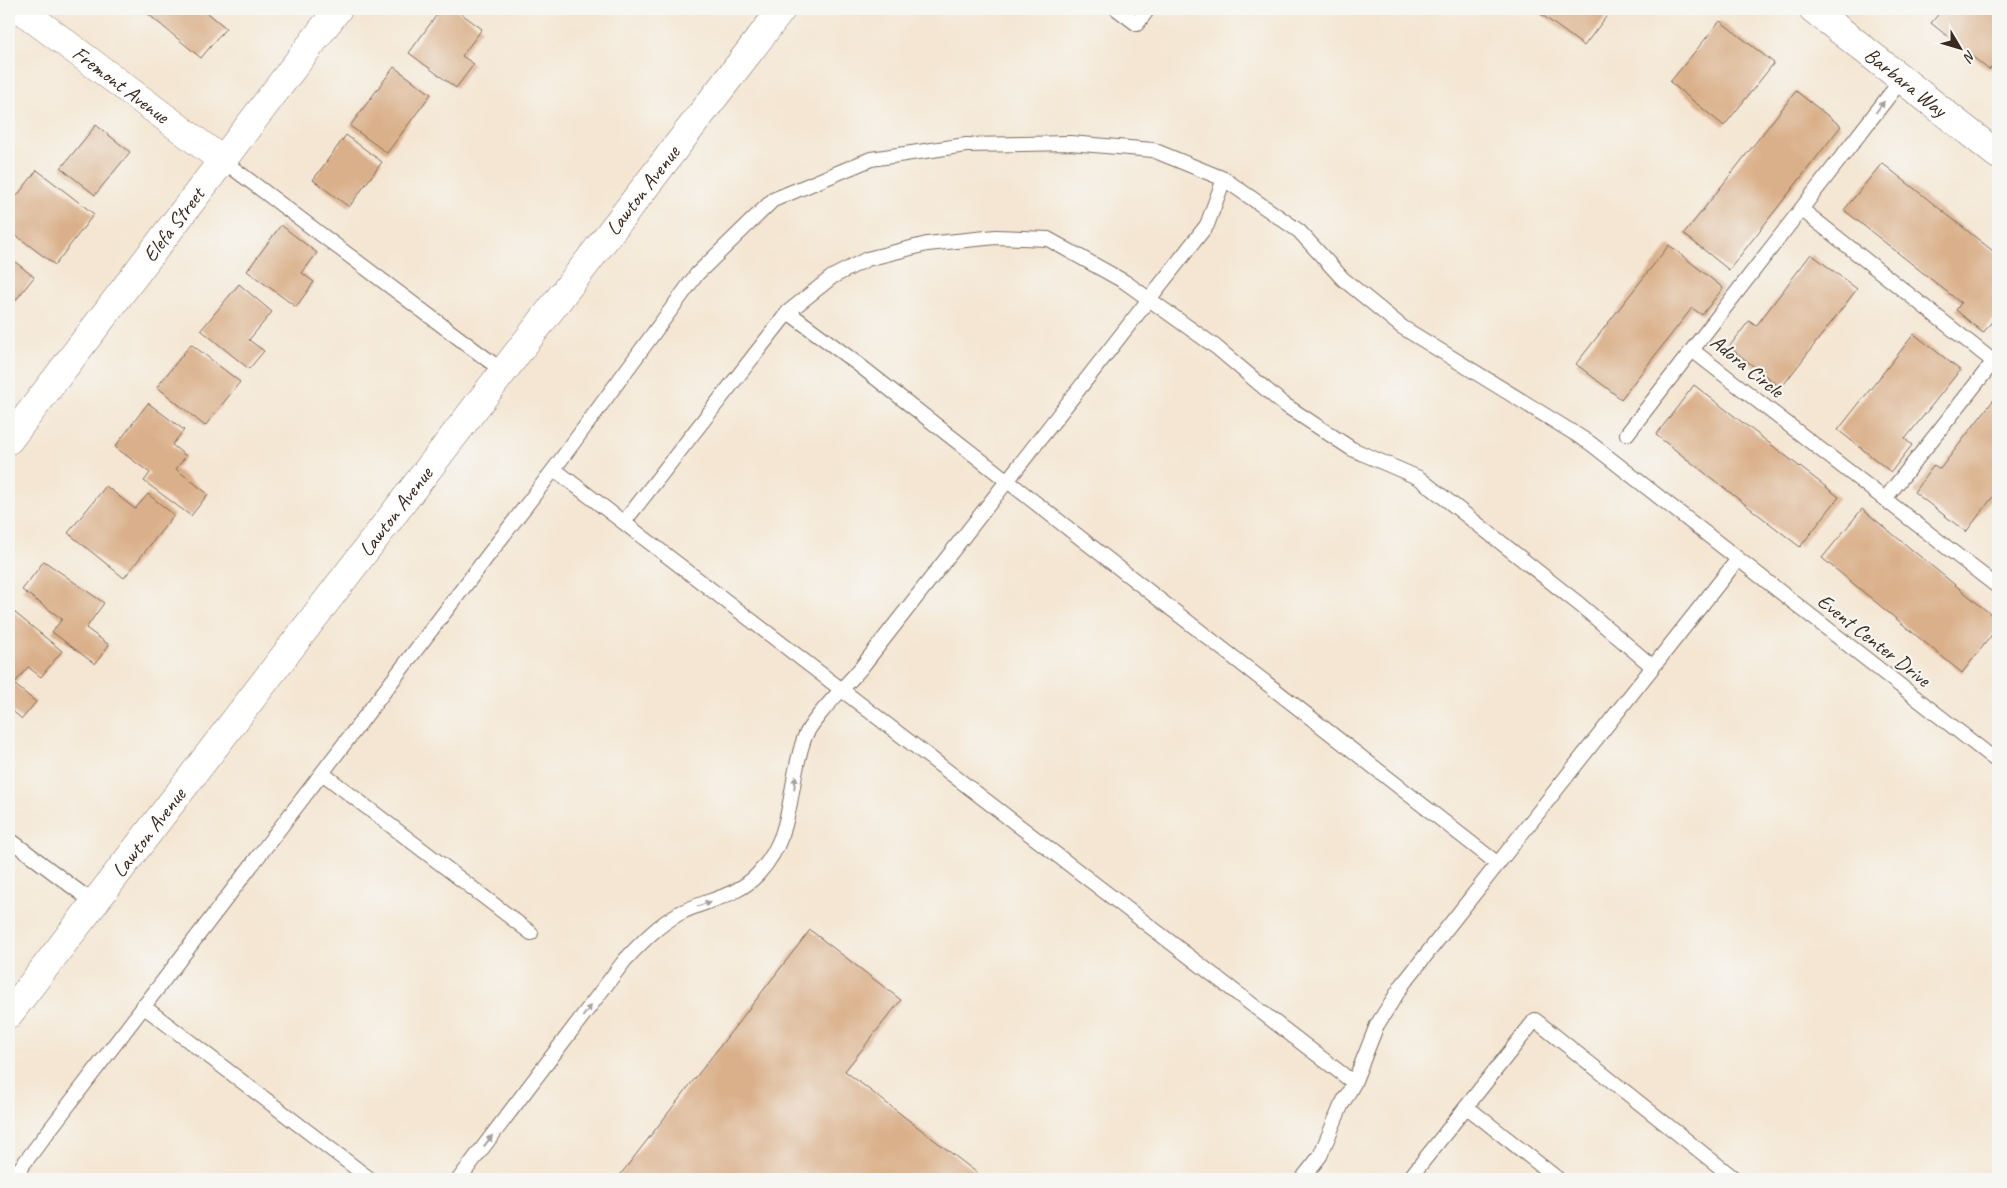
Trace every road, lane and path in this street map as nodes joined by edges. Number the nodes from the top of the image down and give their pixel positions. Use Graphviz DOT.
graph roads {
  1 [pos="20,9"];
  2 [pos="338,9"];
  3 [pos="782,9"];
  4 [pos="1117,9"];
  5 [pos="1148,9"];
  6 [pos="1812,9"];
  7 [pos="1902,79"];
  8 [pos="1998,155"];
  9 [pos="222,160"];
  10 [pos="1224,179"];
  11 [pos="1801,209"];
  12 [pos="1148,299"];
  13 [pos="788,312"];
  14 [pos="1692,350"];
  15 [pos="1996,363"];
  16 [pos="504,372"];
  17 [pos="1627,434"];
  18 [pos="9,440"];
  19 [pos="554,469"];
  20 [pos="1007,481"];
  21 [pos="1885,500"];
  22 [pos="624,522"];
  23 [pos="1738,559"];
  24 [pos="1998,587"];
  25 [pos="1653,667"];
  26 [pos="843,690"];
  27 [pos="1998,762"];
  28 [pos="322,773"];
  29 [pos="9,838"];
  30 [pos="1498,864"];
  31 [pos="94,903"];
  32 [pos="531,932"];
  33 [pos="143,1006"];
  34 [pos="9,1014"];
  35 [pos="1354,1083"];
  36 [pos="1467,1106"];
  37 [pos="12,1179"];
  38 [pos="370,1179"];
  39 [pos="459,1179"];
  40 [pos="1302,1179"];
  41 [pos="1409,1179"];
  42 [pos="1558,1179"];
  43 [pos="1735,1179"];
  1 -- 9 [label="street, Fremont Avenue"];
  2 -- 9 [label="street, Elefa Street"];
  3 -- 16 [label="street, Lawton Avenue"];
  4 -- 5 [label="lane"];
  6 -- 7 [label="street, Barbara Way"];
  7 -- 8 [label="street, Barbara Way"];
  11 -- 7 [label="lane, Adora Circle, one-way"];
  9 -- 16 [label="lane"];
  9 -- 18 [label="street, Elefa Street"];
  10 -- 12 [label="lane"];
  10 -- 19 [label="lane, Event Center Drive"];
  10 -- 23 [label="lane, Event Center Drive"];
  11 -- 14 [label="lane, Adora Circle"];
  11 -- 15 [label="lane"];
  12 -- 13 [label="lane"];
  12 -- 20 [label="lane"];
  12 -- 25 [label="lane"];
  13 -- 20 [label="lane"];
  13 -- 22 [label="lane"];
  14 -- 17 [label="lane"];
  14 -- 21 [label="lane, Adora Circle"];
  15 -- 21 [label="lane"];
  16 -- 31 [label="street, Lawton Avenue"];
  19 -- 22 [label="lane"];
  19 -- 28 [label="lane, Event Center Drive"];
  20 -- 26 [label="lane"];
  20 -- 30 [label="lane"];
  21 -- 24 [label="lane, Adora Circle"];
  22 -- 26 [label="lane"];
  23 -- 25 [label="lane"];
  23 -- 27 [label="lane, Event Center Drive"];
  25 -- 30 [label="lane"];
  26 -- 35 [label="lane"];
  39 -- 26 [label="lane, one-way"];
  28 -- 32 [label="lane"];
  28 -- 33 [label="lane, Event Center Drive"];
  29 -- 31 [label="lane"];
  30 -- 35 [label="lane"];
  31 -- 34 [label="street, Lawton Avenue"];
  33 -- 37 [label="lane, Event Center Drive"];
  33 -- 38 [label="lane"];
  35 -- 40 [label="lane"];
  36 -- 41 [label="lane"];
  36 -- 42 [label="lane"];
  36 -- 43 [label="lane"];
}
